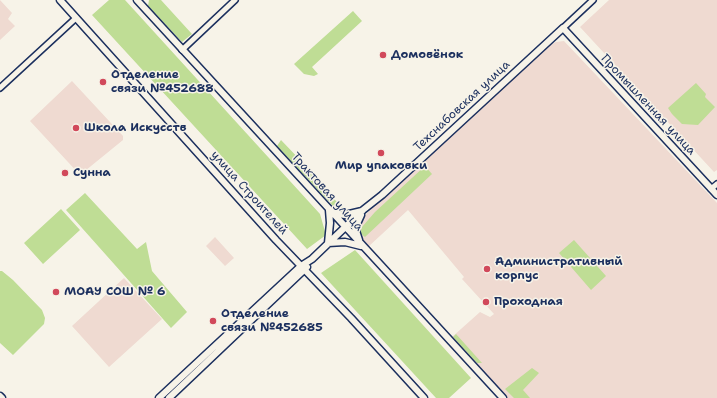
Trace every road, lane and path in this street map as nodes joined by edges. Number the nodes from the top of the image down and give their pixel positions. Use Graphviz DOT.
graph roads {
  1 [pos="60,0"];
  2 [pos="137,0"];
  3 [pos="235,0"];
  4 [pos="593,0"];
  5 [pos="76,18"];
  6 [pos="563,28"];
  7 [pos="182,50"];
  8 [pos="0,88"];
  9 [pos="717,184"];
  10 [pos="711,189"];
  11 [pos="717,195"];
  12 [pos="329,210"];
  13 [pos="363,210"];
  14 [pos="346,228"];
  15 [pos="328,243"];
  16 [pos="361,246"];
  17 [pos="303,268"];
  18 [pos="0,396"];
  19 [pos="2,398"];
  20 [pos="159,398"];
  21 [pos="169,398"];
  22 [pos="424,398"];
  23 [pos="503,398"];
  1 -- 5 [label="main road, улица Строителей"];
  2 -- 7 [label="main road, Трактовая улица"];
  3 -- 7 [label="street"];
  4 -- 6 [label="street, Техснабовская улица"];
  5 -- 8 [label="street"];
  5 -- 17 [label="main road, улица Строителей"];
  6 -- 10 [label="main road, Промышленная улица"];
  6 -- 13 [label="main road, Техснабовская улица"];
  7 -- 12 [label="main road, Трактовая улица"];
  9 -- 10 [label="street"];
  10 -- 11 [label="main road, Промышленная улица"];
  12 -- 13 [label="main road"];
  12 -- 14 [label="main road, Трактовая улица"];
  12 -- 15 [label="main road"];
  13 -- 14 [label="main road, Техснабовская улица"];
  13 -- 16 [label="main road"];
  14 -- 15 [label="main road, Техснабовская улица"];
  14 -- 16 [label="main road, Трактовая улица"];
  15 -- 16 [label="main road"];
  15 -- 17 [label="main road, Техснабовская улица"];
  16 -- 23 [label="main road, Трактовая улица"];
  17 -- 20 [label="main road"];
  17 -- 21 [label="main road"];
  17 -- 22 [label="main road, улица Строителей"];
  18 -- 19 [label="main road"];
}
